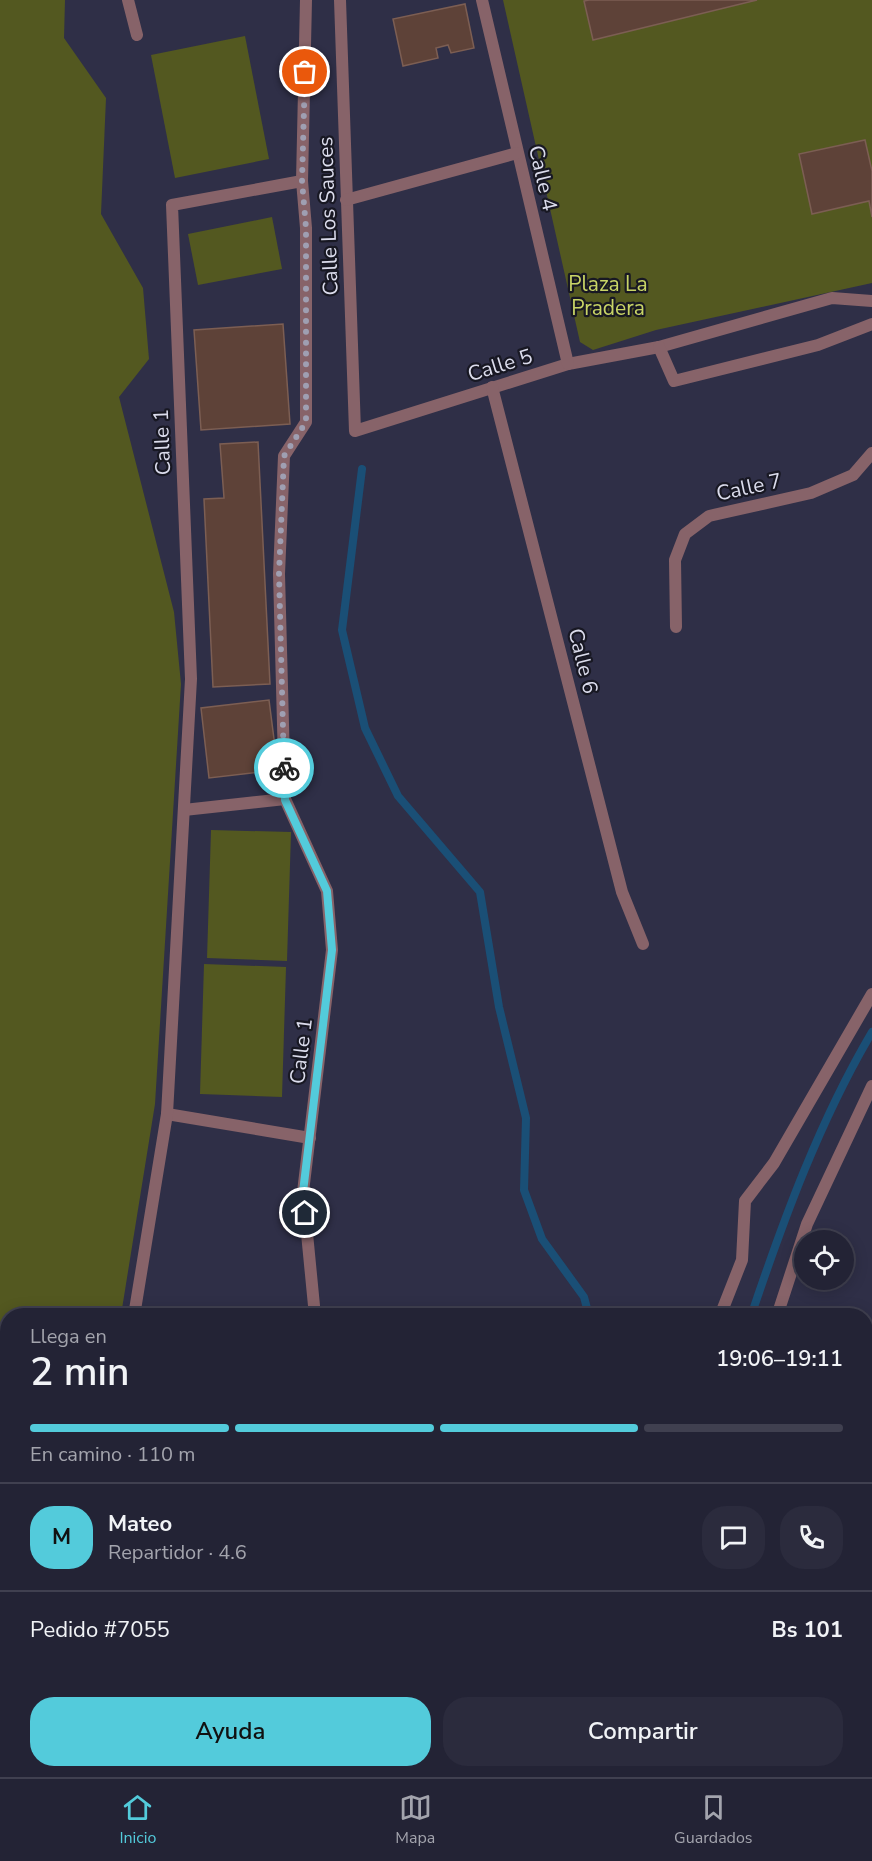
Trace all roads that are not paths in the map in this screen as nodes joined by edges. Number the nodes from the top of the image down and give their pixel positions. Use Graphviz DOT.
graph roads {
  1 [pos="128,0"];
  2 [pos="306,0"];
  3 [pos="340,0"];
  4 [pos="482,0"];
  5 [pos="136,35"];
  6 [pos="517,153"];
  7 [pos="302,181"];
  8 [pos="346,200"];
  9 [pos="869,300"];
  10 [pos="872,324"];
  11 [pos="659,347"];
  12 [pos="568,364"];
  13 [pos="492,387"];
  14 [pos="355,431"];
  15 [pos="872,453"];
  16 [pos="676,627"];
  17 [pos="285,800"];
  18 [pos="184,810"];
  19 [pos="643,944"];
  20 [pos="872,993"];
  21 [pos="872,1086"];
  22 [pos="867,1107"];
  23 [pos="167,1114"];
  24 [pos="310,1138"];
  25 [pos="135,1308"];
  26 [pos="314,1308"];
  27 [pos="723,1308"];
  28 [pos="780,1308"];
  1 -- 5 [label="street"];
  2 -- 7 [label="street, Calle 1"];
  3 -- 8 [label="street, Calle Los Sauces"];
  4 -- 6 [label="street, Calle 4"];
  6 -- 8 [label="street"];
  6 -- 12 [label="street, Calle 4"];
  7 -- 17 [label="street, Calle 1"];
  7 -- 18 [label="street, Calle 1"];
  8 -- 14 [label="street, Calle Los Sauces"];
  9 -- 11 [label="street, Calle 5"];
  10 -- 11 [label="street"];
  11 -- 12 [label="street, Calle 5"];
  12 -- 13 [label="street, Calle 5"];
  13 -- 14 [label="street, Calle 5"];
  13 -- 19 [label="street, Calle 6"];
  15 -- 16 [label="street, Calle 7"];
  17 -- 18 [label="street"];
  17 -- 24 [label="street, Calle 1"];
  18 -- 23 [label="street, Calle 1"];
  20 -- 27 [label="street"];
  21 -- 22 [label="street"];
  22 -- 28 [label="street"];
  23 -- 24 [label="street"];
  23 -- 25 [label="street, Calle 1"];
  24 -- 26 [label="street, Calle 1"];
}
